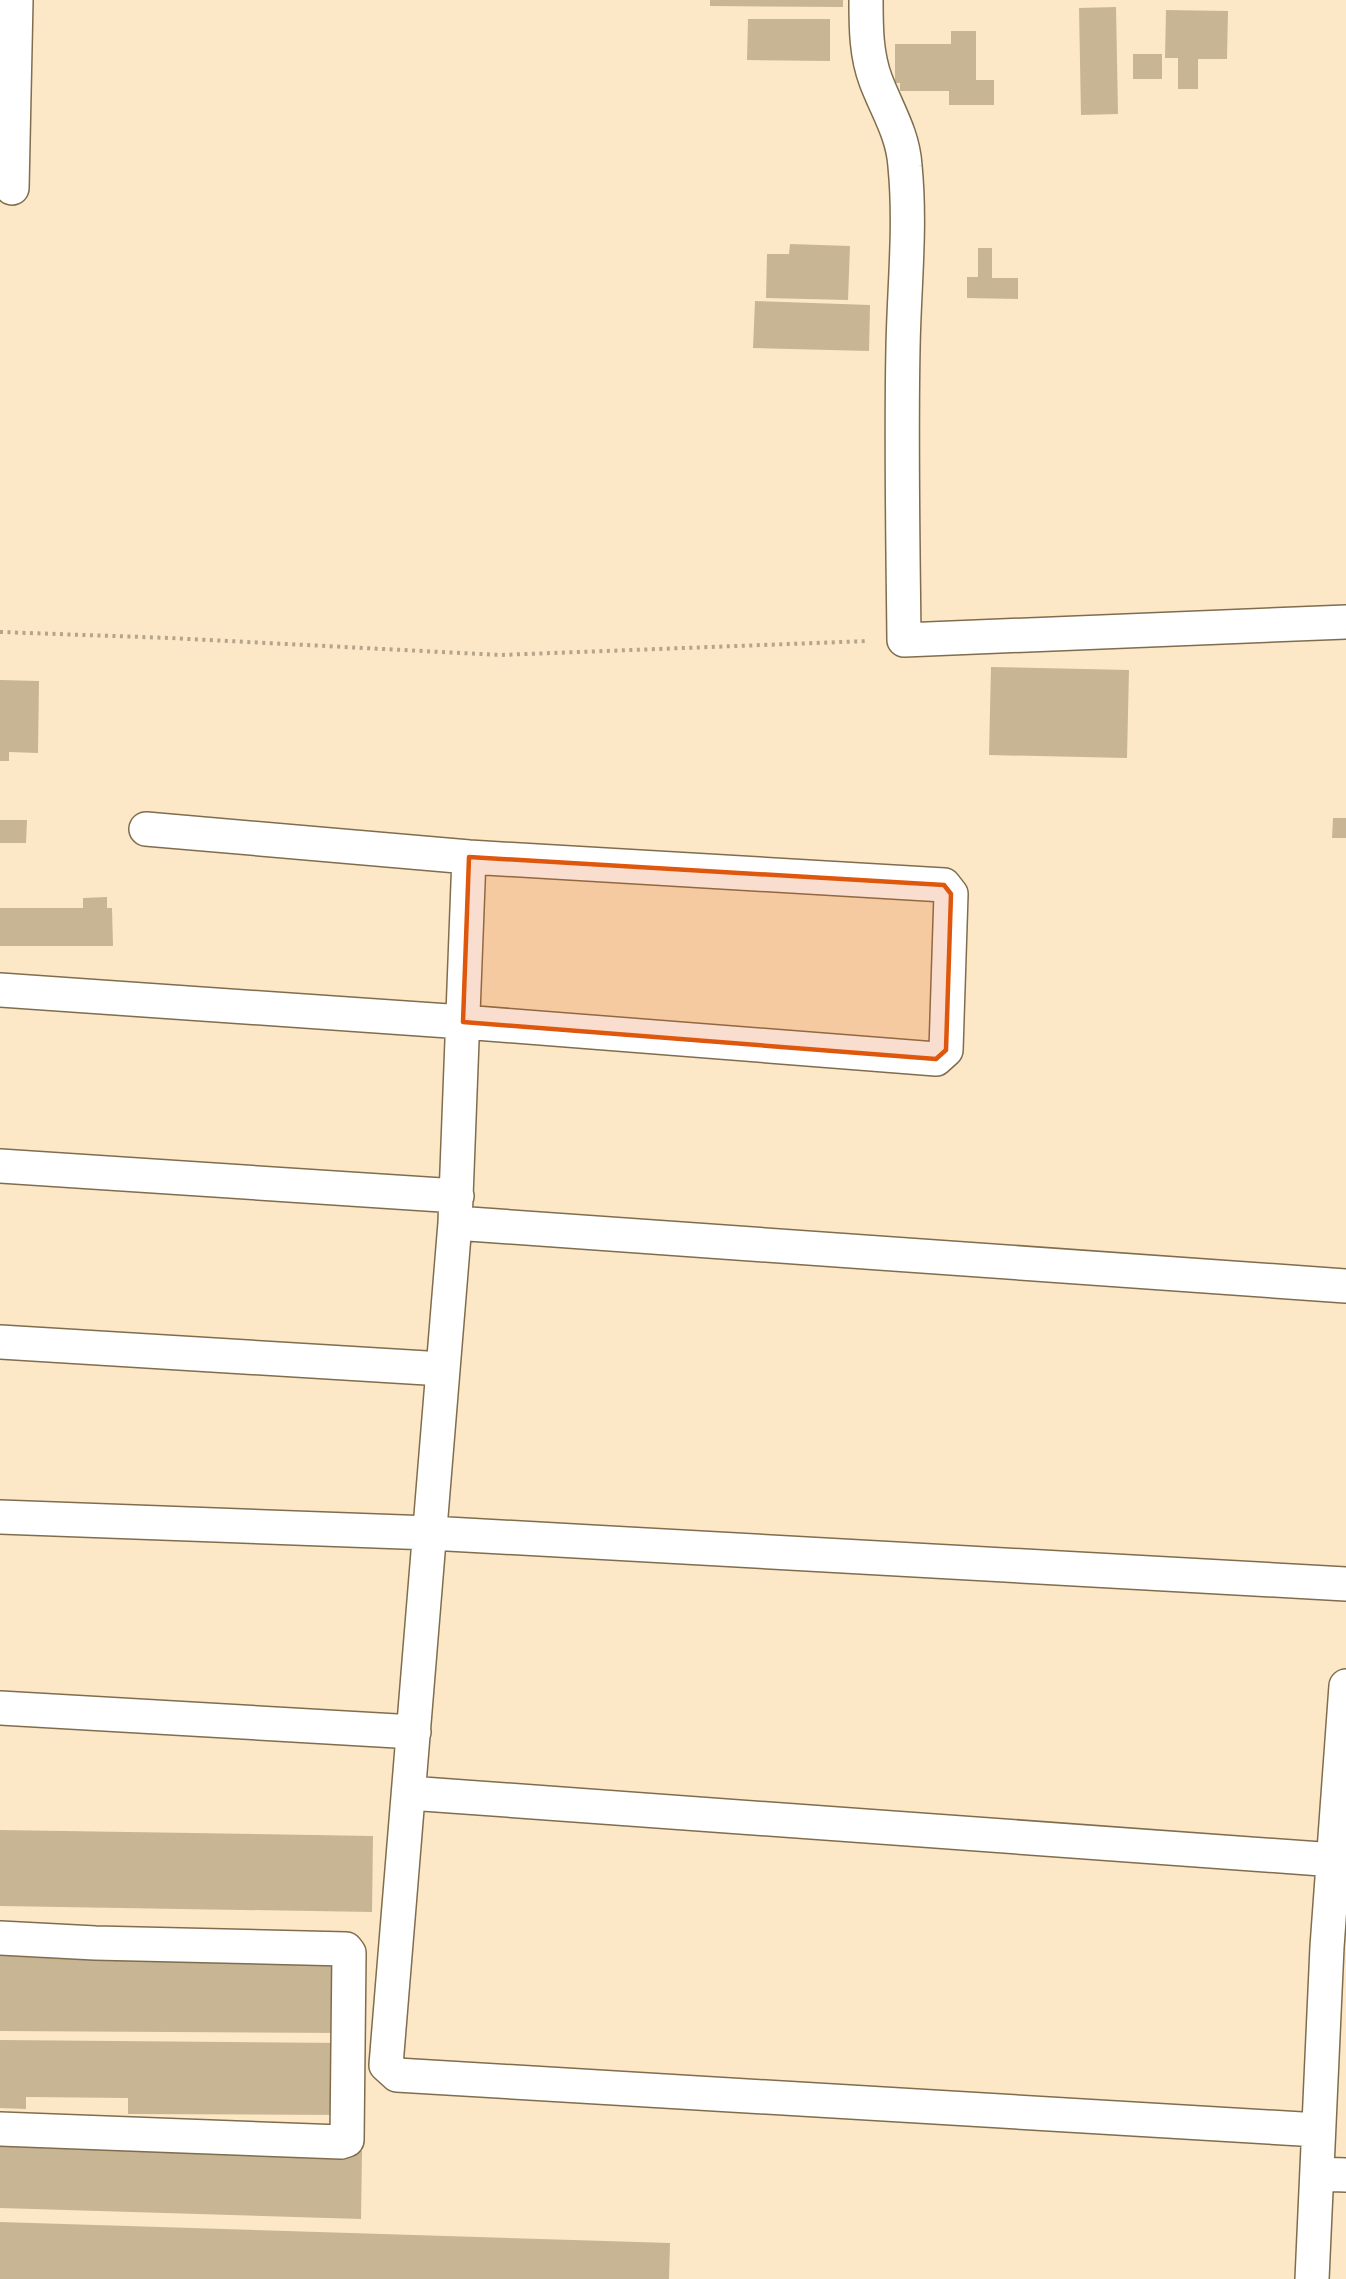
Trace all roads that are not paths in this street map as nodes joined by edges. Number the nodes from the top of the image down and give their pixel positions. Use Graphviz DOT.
graph roads {
  1 [pos="16,0"];
  2 [pos="866,0"];
  3 [pos="12,188"];
  4 [pos="1346,622"];
  5 [pos="146,829"];
  6 [pos="469,857"];
  7 [pos="0,990"];
  8 [pos="463,1022"];
  9 [pos="0,1166"];
  10 [pos="456,1210"];
  11 [pos="1346,1286"];
  12 [pos="0,1342"];
  13 [pos="443,1369"];
  14 [pos="0,1517"];
  15 [pos="430,1533"];
  16 [pos="1346,1584"];
  17 [pos="1346,1686"];
  18 [pos="0,1708"];
  19 [pos="1345,1724"];
  20 [pos="414,1732"];
  21 [pos="409,1793"];
  22 [pos="1335,1860"];
  23 [pos="0,1938"];
  24 [pos="1337,1947"];
  25 [pos="0,2129"];
  26 [pos="1318,2130"];
  27 [pos="1332,2175"];
  28 [pos="1312,2279"];
  1 -- 3 [label="street"];
  2 -- 4 [label="street"];
  5 -- 6 [label="street"];
  6 -- 8 [label="street"];
  6 -- 8 [label="street"];
  7 -- 8 [label="street"];
  8 -- 10 [label="street"];
  9 -- 10 [label="street"];
  10 -- 11 [label="street"];
  10 -- 13 [label="street"];
  12 -- 13 [label="street"];
  13 -- 15 [label="street"];
  14 -- 15 [label="street"];
  15 -- 16 [label="street"];
  15 -- 20 [label="street"];
  17 -- 19 [label="street"];
  18 -- 20 [label="street"];
  19 -- 22 [label="street"];
  20 -- 21 [label="street"];
  21 -- 22 [label="street"];
  21 -- 26 [label="street"];
  22 -- 24 [label="street"];
  23 -- 25 [label="street"];
  24 -- 26 [label="street"];
  26 -- 27 [label="street"];
  27 -- 28 [label="street"];
}
